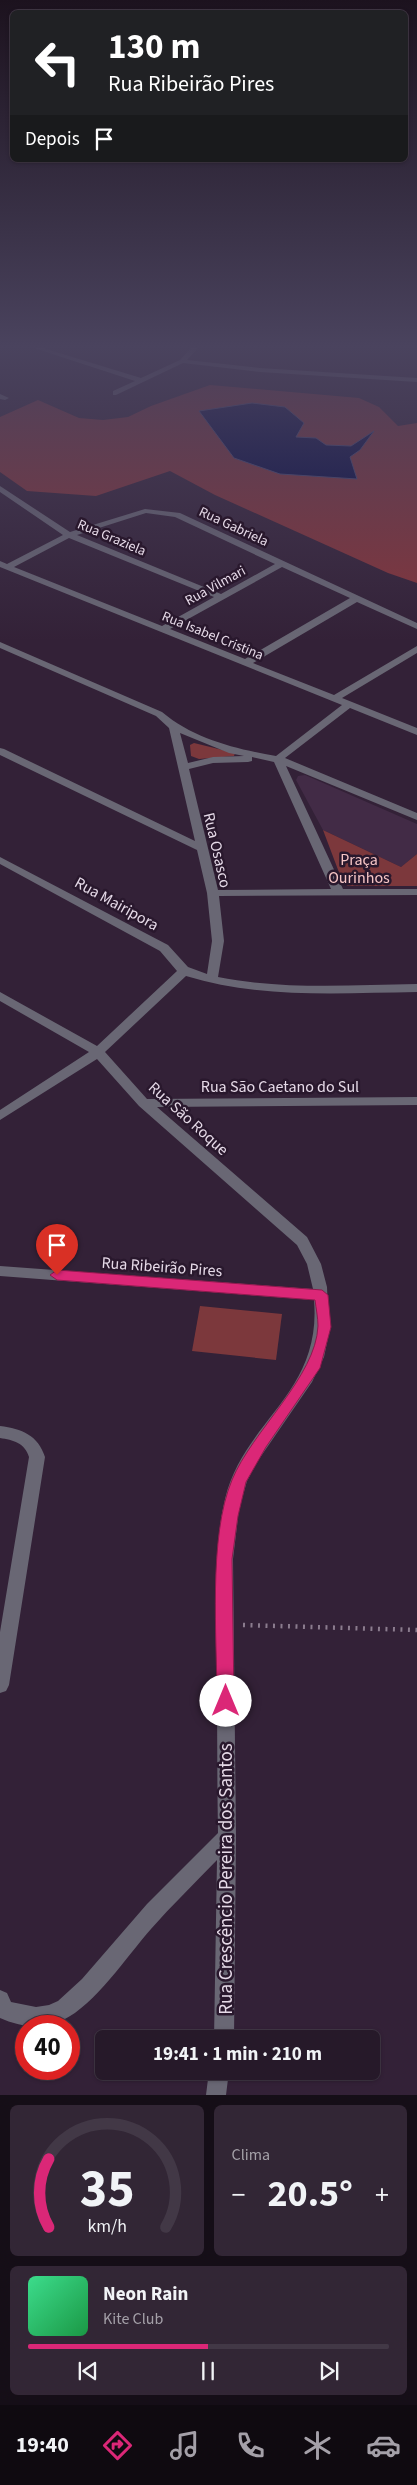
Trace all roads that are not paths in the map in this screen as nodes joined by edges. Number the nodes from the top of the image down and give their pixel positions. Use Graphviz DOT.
graph roads {
  1 [pos="0,488"];
  2 [pos="69,534"];
  3 [pos="282,564"];
  4 [pos="4,566"];
  5 [pos="221,597"];
  6 [pos="357,598"];
  7 [pos="417,626"];
  8 [pos="162,630"];
  9 [pos="0,645"];
  10 [pos="417,648"];
  11 [pos="246,663"];
  12 [pos="334,699"];
  13 [pos="348,705"];
  14 [pos="174,727"];
  15 [pos="417,732"];
  16 [pos="0,751"];
  17 [pos="278,759"];
  18 [pos="184,767"];
  19 [pos="417,816"];
  20 [pos="202,848"];
  21 [pos="0,860"];
  22 [pos="338,891"];
  23 [pos="417,892"];
  24 [pos="213,893"];
  25 [pos="184,971"];
  26 [pos="212,980"];
  27 [pos="417,988"];
  28 [pos="0,996"];
  29 [pos="98,1052"];
  30 [pos="417,1101"];
  31 [pos="144,1103"];
  32 [pos="0,1116"];
  33 [pos="0,1271"];
  34 [pos="322,1295"];
  35 [pos="7,1433"];
  36 [pos="0,1685"];
  37 [pos="227,1837"];
  38 [pos="0,2000"];
  39 [pos="224,2030"];
  40 [pos="218,2080"];
  41 [pos="216,2095"];
  1 -- 2 [label="street, Rua Graziela"];
  2 -- 3 [label="street, Rua Gabriela"];
  2 -- 4 [label="street, Rua Gabriela"];
  2 -- 5 [label="street, Rua Graziela"];
  3 -- 5 [label="street, Rua Vilmari"];
  3 -- 6 [label="street, Rua Gabriela"];
  4 -- 8 [label="street, Rua Isabel Cristina"];
  5 -- 8 [label="street, Rua Vilmari"];
  6 -- 7 [label="street, Rua Gabriela"];
  6 -- 11 [label="street"];
  8 -- 11 [label="street, Rua Isabel Cristina"];
  9 -- 14 [label="street"];
  10 -- 12 [label="street"];
  11 -- 12 [label="street, Rua Isabel Cristina"];
  12 -- 13 [label="street, Rua Isabel Cristina"];
  13 -- 15 [label="street, Rua Isabel Cristina"];
  13 -- 17 [label="street"];
  14 -- 17 [label="street"];
  14 -- 18 [label="street, Rua Osasco"];
  16 -- 20 [label="street"];
  17 -- 18 [label="street"];
  17 -- 19 [label="street"];
  17 -- 22 [label="street"];
  18 -- 20 [label="street, Rua Osasco"];
  20 -- 24 [label="street, Rua Osasco"];
  21 -- 25 [label="street, Rua Mairipora"];
  22 -- 23 [label="street"];
  22 -- 24 [label="street"];
  24 -- 26 [label="street, Rua Osasco"];
  25 -- 26 [label="street"];
  25 -- 29 [label="street"];
  26 -- 27 [label="street"];
  28 -- 29 [label="street, Rua São Roque"];
  29 -- 31 [label="street, Rua São Roque"];
  29 -- 32 [label="street"];
  30 -- 31 [label="street, Rua São Caetano do Sul"];
  31 -- 34 [label="street, Rua São Roque"];
  33 -- 34 [label="street, Rua Ribeirão Pires"];
  34 -- 37 [label="street, Rua Crescêncio Pereira dos Santos"];
  35 -- 36 [label="street"];
  37 -- 38 [label="street"];
  37 -- 39 [label="street, Rua Crescêncio Pereira dos Santos"];
  40 -- 41 [label="street"];
}
